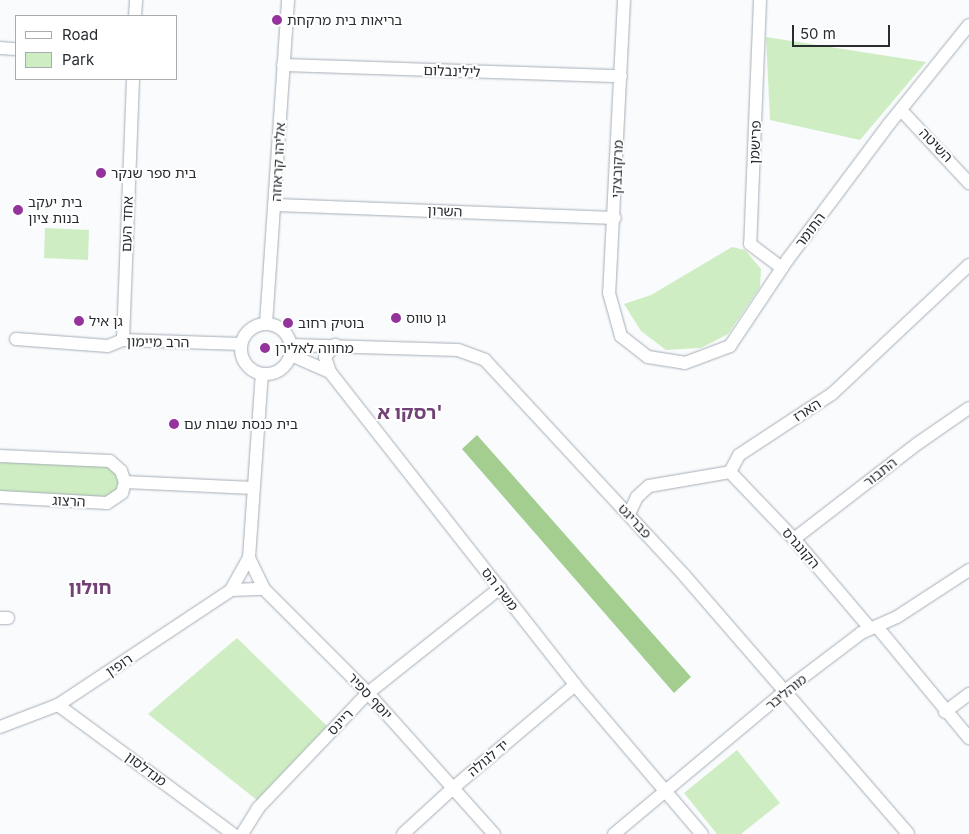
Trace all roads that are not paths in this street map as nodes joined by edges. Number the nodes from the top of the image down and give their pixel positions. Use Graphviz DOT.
graph roads {
  1 [pos="136,0"];
  2 [pos="288,0"];
  3 [pos="624,0"];
  4 [pos="760,0"];
  5 [pos="135,15"];
  6 [pos="969,25"];
  7 [pos="0,48"];
  8 [pos="15,49"];
  9 [pos="283,65"];
  10 [pos="621,76"];
  11 [pos="133,80"];
  12 [pos="900,110"];
  13 [pos="969,183"];
  14 [pos="276,205"];
  15 [pos="615,218"];
  16 [pos="969,265"];
  17 [pos="782,268"];
  18 [pos="266,324"];
  19 [pos="621,336"];
  20 [pos="16,339"];
  21 [pos="123,340"];
  22 [pos="241,344"];
  23 [pos="335,346"];
  24 [pos="291,350"];
  25 [pos="330,372"];
  26 [pos="262,374"];
  27 [pos="969,408"];
  28 [pos="0,456"];
  29 [pos="730,472"];
  30 [pos="125,482"];
  31 [pos="253,488"];
  32 [pos="0,497"];
  33 [pos="629,514"];
  34 [pos="794,539"];
  35 [pos="249,558"];
  36 [pos="969,570"];
  37 [pos="264,588"];
  38 [pos="500,588"];
  39 [pos="231,590"];
  40 [pos="873,628"];
  41 [pos="575,685"];
  42 [pos="786,690"];
  43 [pos="368,693"];
  44 [pos="969,694"];
  45 [pos="58,705"];
  46 [pos="945,712"];
  47 [pos="0,727"];
  48 [pos="969,738"];
  49 [pos="453,788"];
  50 [pos="666,793"];
  51 [pos="233,834"];
  52 [pos="242,834"];
  53 [pos="403,834"];
  54 [pos="494,834"];
  55 [pos="614,834"];
  56 [pos="702,834"];
  57 [pos="908,834"];
  1 -- 5 [label="street"];
  2 -- 9 [label="street, אליהו קראוזה"];
  3 -- 10 [label="street, מרקובצקי"];
  4 -- 17 [label="street, פרישמן"];
  6 -- 12 [label="street, התומר"];
  7 -- 8 [label="street"];
  9 -- 10 [label="street, לילינבלום"];
  9 -- 14 [label="street, אליהו קראוזה"];
  10 -- 15 [label="street, מרקובצקי"];
  11 -- 21 [label="street, אחד העם"];
  12 -- 13 [label="street, השיטה"];
  12 -- 17 [label="street, התומר"];
  14 -- 15 [label="street, השרון"];
  14 -- 18 [label="street, אליהו קראוזה"];
  15 -- 19 [label="street, מרקובצקי"];
  16 -- 29 [label="street, הארז"];
  17 -- 19 [label="street, התומר"];
  18 -- 22 [label="street"];
  18 -- 24 [label="street"];
  20 -- 21 [label="street, הרב מיימון"];
  21 -- 22 [label="street, הרב מיימון"];
  22 -- 26 [label="street"];
  23 -- 24 [label="street, פבריגט"];
  23 -- 25 [label="street"];
  23 -- 33 [label="street, פבריגט"];
  24 -- 25 [label="street, משה הס"];
  24 -- 26 [label="street"];
  25 -- 38 [label="street, משה הס"];
  26 -- 31 [label="street"];
  27 -- 34 [label="street, התבור"];
  28 -- 30 [label="street"];
  29 -- 33 [label="street"];
  29 -- 34 [label="street, הקונגרס"];
  30 -- 31 [label="street"];
  30 -- 32 [label="street, הרצוג"];
  31 -- 35 [label="street"];
  33 -- 42 [label="street, פבריגט"];
  34 -- 40 [label="street, הקונגרס"];
  35 -- 37 [label="street, יוסף ספיר"];
  35 -- 39 [label="street, רופין"];
  36 -- 40 [label="street, מוהליבר"];
  37 -- 39 [label="street"];
  37 -- 43 [label="street, יוסף ספיר"];
  38 -- 41 [label="street, משה הס"];
  38 -- 43 [label="street, ריינס"];
  39 -- 45 [label="street, רופין"];
  40 -- 42 [label="street, מוהליבר"];
  40 -- 46 [label="street, הקונגרס"];
  41 -- 49 [label="street, יד לגולה"];
  41 -- 50 [label="street, משה הס"];
  42 -- 50 [label="street, מוהליבר"];
  42 -- 57 [label="street, פבריגט"];
  43 -- 49 [label="street, יוסף ספיר"];
  43 -- 52 [label="street, ריינס"];
  44 -- 46 [label="street"];
  45 -- 47 [label="street, רופין"];
  45 -- 51 [label="street, מנדלסון"];
  46 -- 48 [label="street, הקונגרס"];
  49 -- 53 [label="street, יד לגולה"];
  49 -- 54 [label="street, יוסף ספיר"];
  50 -- 55 [label="street, מוהליבר"];
  50 -- 56 [label="street, משה הס"];
}
